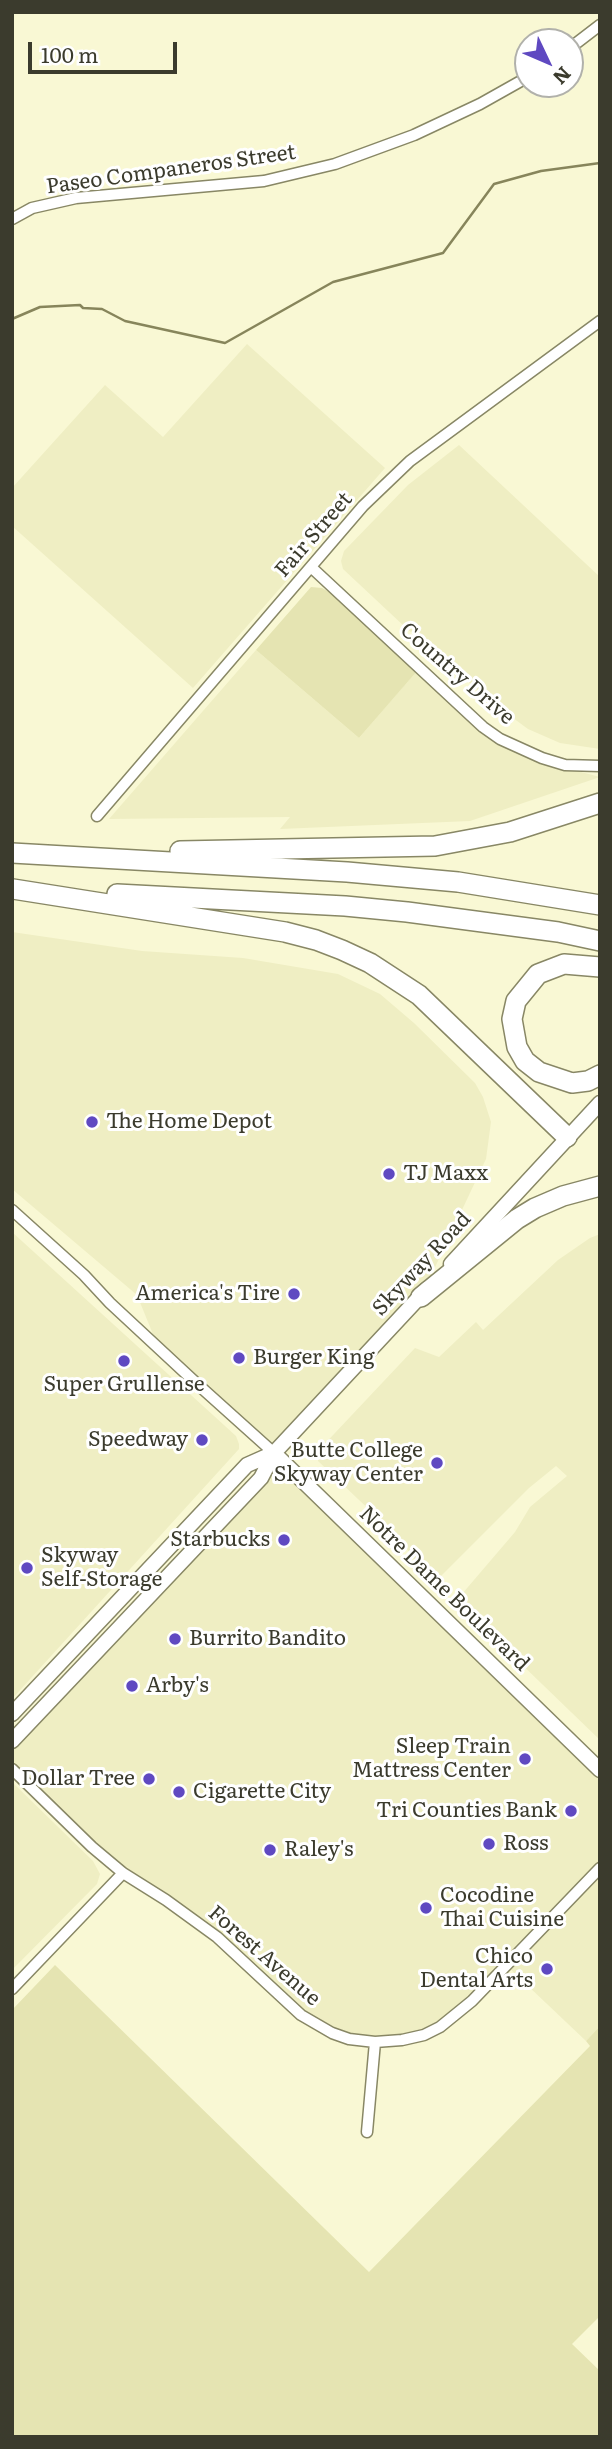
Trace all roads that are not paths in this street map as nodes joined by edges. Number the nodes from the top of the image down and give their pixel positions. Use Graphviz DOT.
graph roads {
  1 [pos="600,25"];
  2 [pos="584,37"];
  3 [pos="514,84"];
  4 [pos="12,219"];
  5 [pos="600,321"];
  6 [pos="311,567"];
  7 [pos="600,766"];
  8 [pos="600,803"];
  9 [pos="97,816"];
  10 [pos="12,853"];
  11 [pos="52,855"];
  12 [pos="13,889"];
  13 [pos="600,903"];
  14 [pos="600,940"];
  15 [pos="600,967"];
  16 [pos="600,1075"];
  17 [pos="600,1102"];
  18 [pos="567,1137"];
  19 [pos="600,1186"];
  20 [pos="12,1210"];
  21 [pos="421,1297"];
  22 [pos="274,1453"];
  23 [pos="12,1714"];
  24 [pos="12,1741"];
  25 [pos="12,1769"];
  26 [pos="600,1770"];
  27 [pos="600,1868"];
  28 [pos="124,1873"];
  29 [pos="12,1989"];
  30 [pos="375,2042"];
  31 [pos="367,2132"];
  1 -- 2 [label="street"];
  3 -- 4 [label="street, Paseo Companeros Street"];
  5 -- 6 [label="street, Fair Street"];
  6 -- 7 [label="street, Country Drive"];
  6 -- 9 [label="street, Fair Street"];
  8 -- 11 [label="highway"];
  10 -- 11 [label="highway"];
  11 -- 13 [label="highway"];
  12 -- 14 [label="highway"];
  12 -- 18 [label="highway"];
  15 -- 16 [label="highway"];
  17 -- 18 [label="main road, Skyway Road"];
  18 -- 21 [label="main road, Skyway Road"];
  19 -- 21 [label="highway"];
  20 -- 22 [label="street, Notre Dame Boulevard"];
  21 -- 22 [label="main road, Skyway Road"];
  22 -- 23 [label="main road, Skyway Road"];
  22 -- 24 [label="main road, Skyway Road"];
  22 -- 26 [label="main road, Notre Dame Boulevard"];
  25 -- 28 [label="street, Forest Avenue"];
  27 -- 30 [label="street, Forest Avenue"];
  28 -- 29 [label="street"];
  28 -- 30 [label="street, Forest Avenue"];
  30 -- 31 [label="street"];
}
